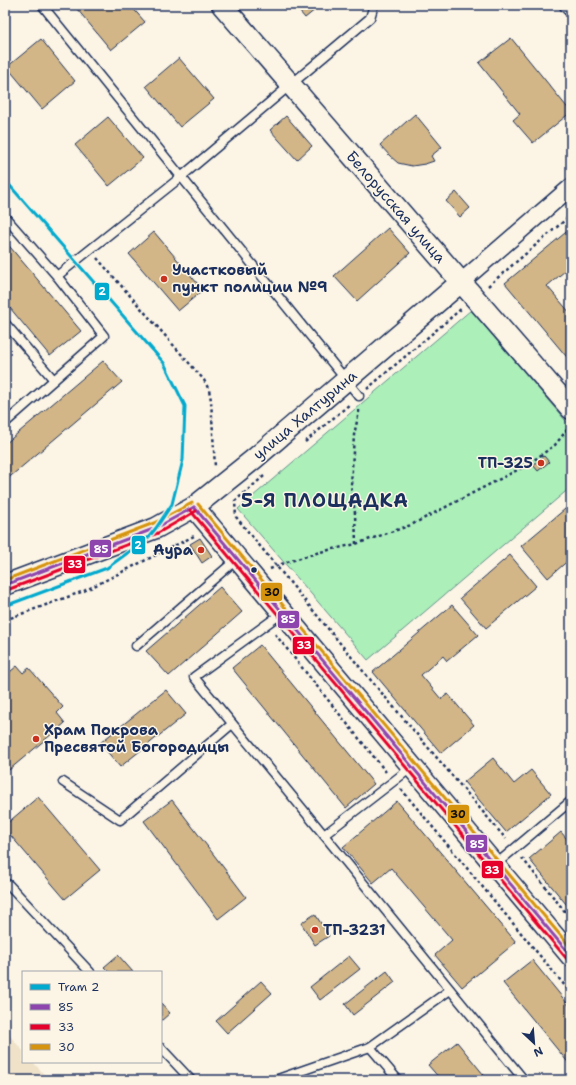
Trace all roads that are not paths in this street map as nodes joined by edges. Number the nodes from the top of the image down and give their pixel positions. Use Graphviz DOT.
graph roads {
  1 [pos="42,5"];
  2 [pos="222,5"];
  3 [pos="373,5"];
  4 [pos="568,5"];
  5 [pos="571,8"];
  6 [pos="291,85"];
  7 [pos="181,177"];
  8 [pos="571,188"];
  9 [pos="5,217"];
  10 [pos="57,276"];
  11 [pos="461,282"];
  12 [pos="5,323"];
  13 [pos="54,380"];
  14 [pos="346,381"];
  15 [pos="359,396"];
  16 [pos="571,409"];
  17 [pos="5,423"];
  18 [pos="194,507"];
  19 [pos="238,559"];
  20 [pos="5,585"];
  21 [pos="283,612"];
  22 [pos="136,646"];
  23 [pos="232,724"];
  24 [pos="412,767"];
  25 [pos="63,782"];
  26 [pos="571,801"];
  27 [pos="324,835"];
  28 [pos="495,866"];
  29 [pos="5,884"];
  30 [pos="571,956"];
  31 [pos="89,971"];
  32 [pos="450,990"];
  33 [pos="370,1047"];
  34 [pos="162,1049"];
  35 [pos="191,1080"];
  36 [pos="275,1080"];
  37 [pos="398,1080"];
  38 [pos="524,1080"];
  1 -- 7 [label="lane"];
  2 -- 6 [label="street, Белорусская улица"];
  3 -- 6 [label="lane"];
  4 -- 5 [label="street"];
  6 -- 7 [label="lane"];
  6 -- 11 [label="street, Белорусская улица"];
  7 -- 10 [label="lane"];
  7 -- 14 [label="lane"];
  8 -- 11 [label="street, улица Халтурина"];
  9 -- 10 [label="lane"];
  10 -- 13 [label="lane"];
  11 -- 14 [label="street, улица Халтурина"];
  11 -- 16 [label="street, Белорусская улица"];
  12 -- 13 [label="lane"];
  13 -- 17 [label="lane"];
  14 -- 15 [label="lane"];
  14 -- 18 [label="street, улица Халтурина"];
  18 -- 19 [label="street"];
  18 -- 20 [label="street, улица Халтурина"];
  19 -- 21 [label="street"];
  19 -- 22 [label="lane"];
  21 -- 23 [label="lane"];
  21 -- 24 [label="street"];
  23 -- 25 [label="lane"];
  23 -- 27 [label="lane"];
  24 -- 27 [label="lane"];
  24 -- 28 [label="street"];
  26 -- 28 [label="lane"];
  27 -- 32 [label="lane"];
  28 -- 30 [label="street"];
  29 -- 31 [label="lane"];
  32 -- 33 [label="lane"];
  32 -- 38 [label="lane"];
  33 -- 36 [label="lane"];
  33 -- 37 [label="lane"];
  34 -- 35 [label="lane"];
}
